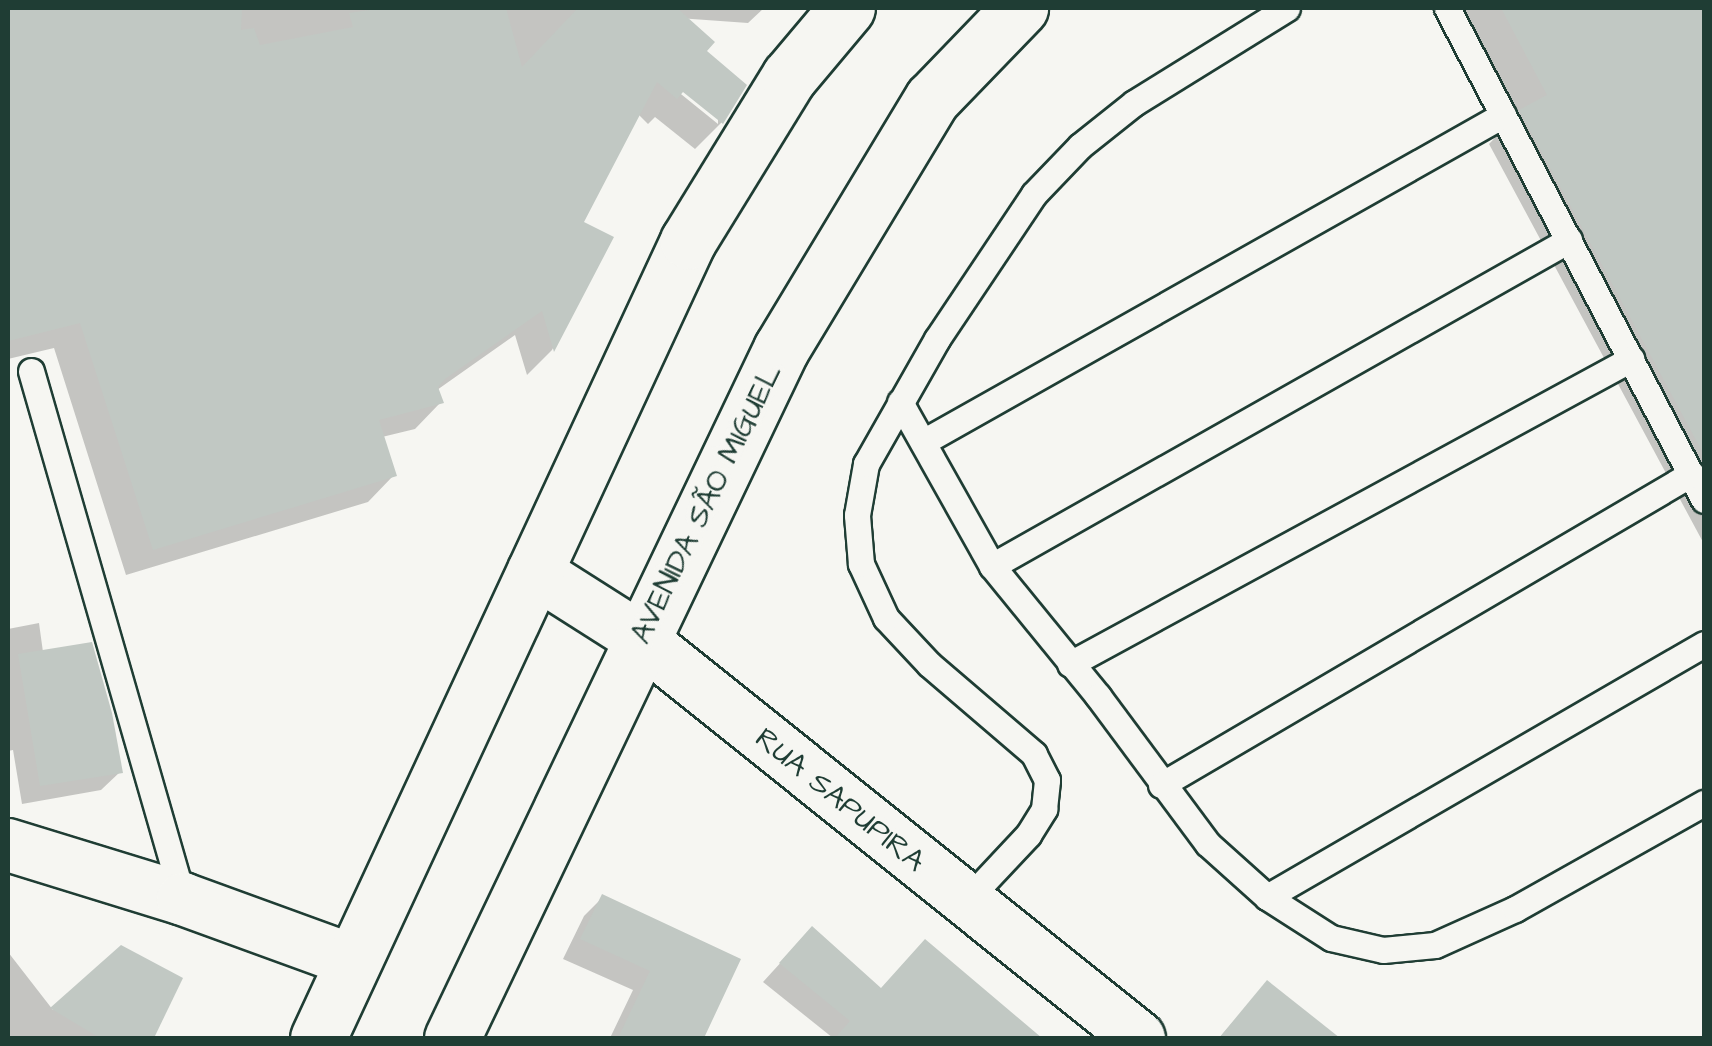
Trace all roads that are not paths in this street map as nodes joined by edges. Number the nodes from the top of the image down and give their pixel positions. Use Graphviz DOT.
graph roads {
  1 [pos="847,8"];
  2 [pos="1020,8"];
  3 [pos="1287,8"];
  4 [pos="1447,8"];
  5 [pos="1504,115"];
  6 [pos="1569,240"];
  7 [pos="1631,359"];
  8 [pos="30,370"];
  9 [pos="900,402"];
  10 [pos="923,442"];
  11 [pos="1691,474"];
  12 [pos="1704,500"];
  13 [pos="992,566"];
  14 [pos="534,571"];
  15 [pos="642,639"];
  16 [pos="1704,644"];
  17 [pos="1070,664"];
  18 [pos="1161,785"];
  19 [pos="1704,803"];
  20 [pos="8,845"];
  21 [pos="1268,897"];
  22 [pos="183,898"];
  23 [pos="966,900"];
  24 [pos="351,960"];
  25 [pos="318,1038"];
  26 [pos="452,1038"];
  27 [pos="1140,1038"];
  1 -- 14 [label="main road"];
  2 -- 15 [label="main road, AVENIDA SÃO MIGUEL"];
  3 -- 9 [label="lane"];
  4 -- 5 [label="lane"];
  5 -- 6 [label="lane"];
  5 -- 10 [label="lane"];
  6 -- 7 [label="lane"];
  6 -- 13 [label="lane"];
  7 -- 11 [label="lane"];
  7 -- 17 [label="lane"];
  8 -- 22 [label="lane"];
  9 -- 10 [label="lane"];
  9 -- 23 [label="lane"];
  10 -- 13 [label="lane"];
  11 -- 12 [label="lane"];
  11 -- 18 [label="lane"];
  13 -- 17 [label="lane"];
  14 -- 15 [label="street, RUA SAPUPIRA"];
  14 -- 24 [label="main road"];
  15 -- 23 [label="street, RUA SAPUPIRA"];
  15 -- 26 [label="main road, AVENIDA SÃO MIGUEL"];
  16 -- 21 [label="lane"];
  17 -- 18 [label="lane"];
  18 -- 21 [label="lane"];
  19 -- 21 [label="lane"];
  20 -- 22 [label="street"];
  22 -- 24 [label="street"];
  23 -- 27 [label="street, RUA SAPUPIRA"];
  24 -- 25 [label="main road"];
}
